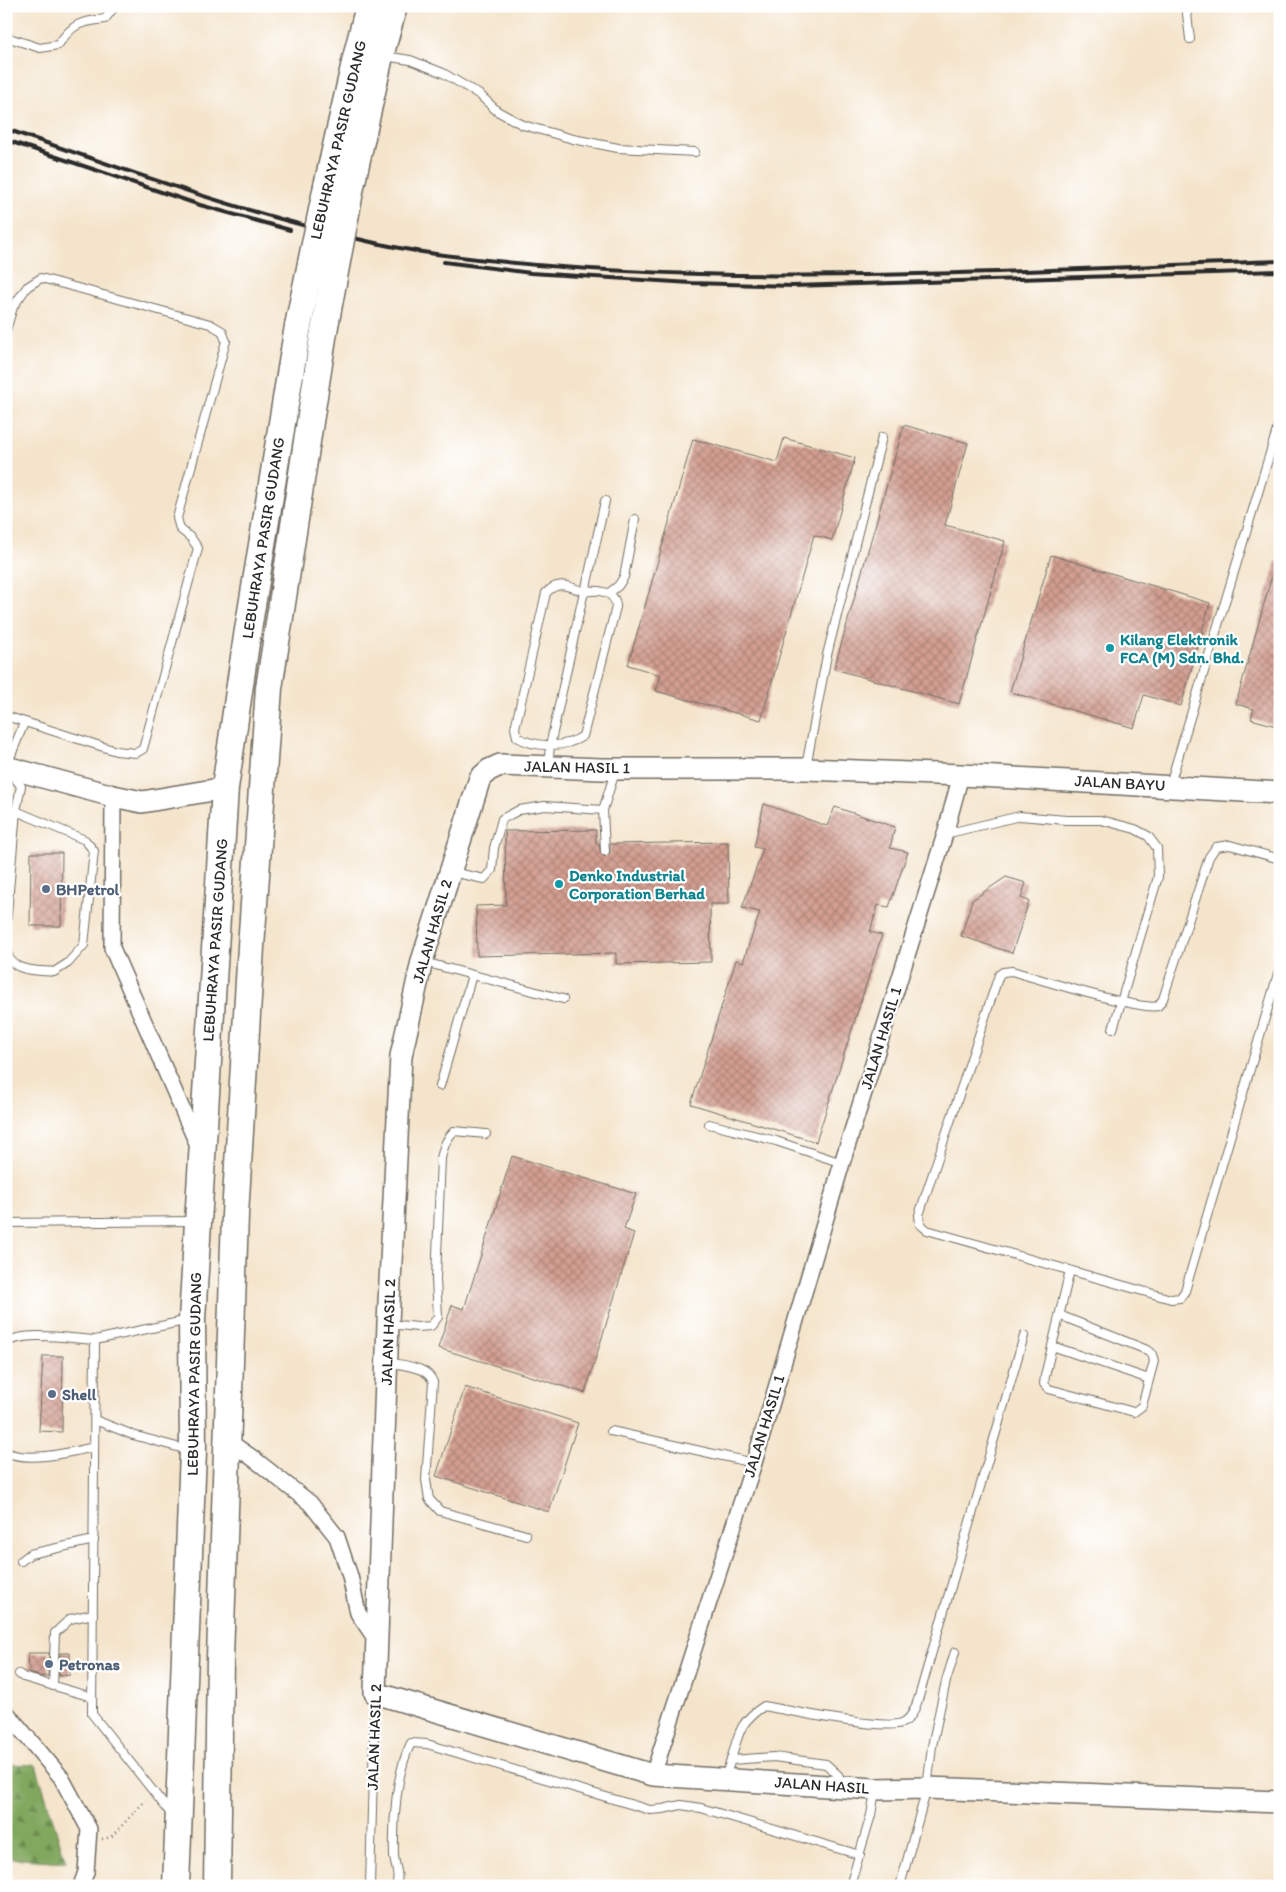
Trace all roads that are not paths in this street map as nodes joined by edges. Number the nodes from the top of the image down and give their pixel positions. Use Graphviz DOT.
graph roads {
  1 [pos="115,6"];
  2 [pos="365,6"];
  3 [pos="369,6"];
  4 [pos="396,6"];
  5 [pos="1186,6"];
  6 [pos="6,37"];
  7 [pos="1190,39"];
  8 [pos="374,49"];
  9 [pos="696,152"];
  10 [pos="339,186"];
  11 [pos="6,330"];
  12 [pos="1280,420"];
  13 [pos="882,437"];
  14 [pos="605,501"];
  15 [pos="635,519"];
  16 [pos="584,592"];
  17 [pos="609,593"];
  18 [pos="6,716"];
  19 [pos="24,722"];
  20 [pos="550,746"];
  21 [pos="548,767"];
  22 [pos="6,768"];
  23 [pos="616,768"];
  24 [pos="806,769"];
  25 [pos="961,775"];
  26 [pos="1169,786"];
  27 [pos="225,788"];
  28 [pos="476,788"];
  29 [pos="1280,793"];
  30 [pos="113,796"];
  31 [pos="603,810"];
  32 [pos="16,811"];
  33 [pos="945,834"];
  34 [pos="605,851"];
  35 [pos="1280,859"];
  36 [pos="450,872"];
  37 [pos="6,925"];
  38 [pos="6,948"];
  39 [pos="422,961"];
  40 [pos="1280,967"];
  41 [pos="472,975"];
  42 [pos="562,999"];
  43 [pos="1121,1001"];
  44 [pos="1113,1030"];
  45 [pos="440,1086"];
  46 [pos="709,1124"];
  47 [pos="486,1134"];
  48 [pos="201,1154"];
  49 [pos="842,1163"];
  50 [pos="199,1220"];
  51 [pos="6,1223"];
  52 [pos="1070,1270"];
  53 [pos="1060,1315"];
  54 [pos="192,1319"];
  55 [pos="388,1323"];
  56 [pos="1024,1336"];
  57 [pos="95,1340"];
  58 [pos="6,1343"];
  59 [pos="1052,1346"];
  60 [pos="387,1362"];
  61 [pos="1149,1379"];
  62 [pos="95,1420"];
  63 [pos="612,1430"];
  64 [pos="228,1441"];
  65 [pos="94,1447"];
  66 [pos="193,1451"];
  67 [pos="6,1452"];
  68 [pos="754,1463"];
  69 [pos="526,1535"];
  70 [pos="94,1540"];
  71 [pos="20,1561"];
  72 [pos="93,1614"];
  73 [pos="377,1641"];
  74 [pos="955,1652"];
  75 [pos="19,1674"];
  76 [pos="53,1686"];
  77 [pos="375,1693"];
  78 [pos="92,1697"];
  79 [pos="6,1712"];
  80 [pos="728,1769"];
  81 [pos="653,1775"];
  82 [pos="927,1788"];
  83 [pos="876,1789"];
  84 [pos="1280,1802"];
  85 [pos="178,1823"];
  86 [pos="860,1855"];
  87 [pos="81,1886"];
  88 [pos="176,1886"];
  89 [pos="216,1886"];
  90 [pos="370,1886"];
  91 [pos="396,1886"];
  92 [pos="850,1886"];
  93 [pos="900,1886"];
  1 -- 6 [label="lane"];
  2 -- 8 [label="highway"];
  3 -- 8 [label="highway, LEBUHRAYA PASIR GUDANG"];
  4 -- 8 [label="highway, LEBUHRAYA PASIR GUDANG"];
  5 -- 7 [label="lane"];
  8 -- 9 [label="lane"];
  8 -- 10 [label="highway, LEBUHRAYA PASIR GUDANG"];
  10 -- 27 [label="highway, LEBUHRAYA PASIR GUDANG, bridge"];
  10 -- 64 [label="highway, LEBUHRAYA PASIR GUDANG, bridge"];
  11 -- 19 [label="lane"];
  12 -- 26 [label="lane"];
  13 -- 24 [label="lane"];
  14 -- 16 [label="lane"];
  15 -- 17 [label="lane"];
  16 -- 17 [label="lane"];
  16 -- 20 [label="lane"];
  16 -- 20 [label="lane"];
  17 -- 20 [label="lane"];
  18 -- 19 [label="lane"];
  19 -- 22 [label="lane"];
  20 -- 21 [label="lane"];
  21 -- 23 [label="street, JALAN HASIL 1"];
  21 -- 28 [label="street, JALAN HASIL 1"];
  22 -- 30 [label="street"];
  22 -- 32 [label="lane"];
  23 -- 24 [label="street, JALAN HASIL 1"];
  23 -- 31 [label="lane"];
  24 -- 25 [label="street, JALAN HASIL 1"];
  25 -- 26 [label="street, JALAN BAYU"];
  25 -- 33 [label="street, JALAN HASIL 1"];
  26 -- 29 [label="street, JALAN BAYU"];
  27 -- 30 [label="street"];
  27 -- 48 [label="highway, LEBUHRAYA PASIR GUDANG"];
  28 -- 36 [label="street, JALAN HASIL 2"];
  30 -- 48 [label="street"];
  31 -- 34 [label="lane"];
  31 -- 36 [label="lane"];
  32 -- 37 [label="lane"];
  32 -- 38 [label="lane"];
  33 -- 43 [label="lane"];
  33 -- 49 [label="street, JALAN HASIL 1"];
  35 -- 43 [label="lane"];
  36 -- 39 [label="street, JALAN HASIL 2"];
  39 -- 41 [label="lane"];
  39 -- 55 [label="street, JALAN HASIL 2"];
  40 -- 52 [label="lane"];
  41 -- 42 [label="lane"];
  41 -- 45 [label="lane"];
  43 -- 44 [label="lane"];
  43 -- 52 [label="lane"];
  46 -- 49 [label="lane"];
  47 -- 55 [label="lane"];
  48 -- 50 [label="highway, LEBUHRAYA PASIR GUDANG"];
  49 -- 68 [label="street, JALAN HASIL 1"];
  50 -- 51 [label="lane"];
  50 -- 54 [label="highway, LEBUHRAYA PASIR GUDANG"];
  52 -- 53 [label="lane"];
  53 -- 59 [label="lane"];
  53 -- 61 [label="lane"];
  54 -- 57 [label="lane"];
  54 -- 66 [label="highway, LEBUHRAYA PASIR GUDANG"];
  55 -- 60 [label="street, JALAN HASIL 2"];
  56 -- 80 [label="lane"];
  57 -- 58 [label="lane"];
  57 -- 62 [label="lane"];
  59 -- 61 [label="lane"];
  59 -- 61 [label="lane"];
  60 -- 69 [label="lane"];
  60 -- 73 [label="street, JALAN HASIL 2"];
  62 -- 65 [label="lane"];
  62 -- 66 [label="lane"];
  63 -- 68 [label="lane"];
  64 -- 73 [label="street"];
  64 -- 89 [label="highway, LEBUHRAYA PASIR GUDANG"];
  65 -- 67 [label="lane"];
  65 -- 70 [label="lane"];
  66 -- 85 [label="highway, LEBUHRAYA PASIR GUDANG"];
  68 -- 81 [label="street, JALAN HASIL 1"];
  70 -- 71 [label="lane"];
  70 -- 72 [label="lane"];
  72 -- 76 [label="lane"];
  72 -- 78 [label="lane"];
  73 -- 77 [label="street, JALAN HASIL 2"];
  74 -- 82 [label="lane"];
  75 -- 76 [label="lane"];
  76 -- 78 [label="lane"];
  77 -- 81 [label="street, JALAN HASIL"];
  77 -- 90 [label="lane, JALAN HASIL 2"];
  78 -- 85 [label="lane"];
  79 -- 87 [label="street"];
  80 -- 81 [label="street, JALAN HASIL"];
  80 -- 83 [label="street, JALAN HASIL"];
  82 -- 83 [label="street, JALAN HASIL"];
  82 -- 84 [label="street, JALAN HASIL"];
  82 -- 93 [label="lane"];
  83 -- 86 [label="lane"];
  85 -- 88 [label="highway, LEBUHRAYA PASIR GUDANG"];
  86 -- 91 [label="lane"];
  86 -- 92 [label="lane"];
}
